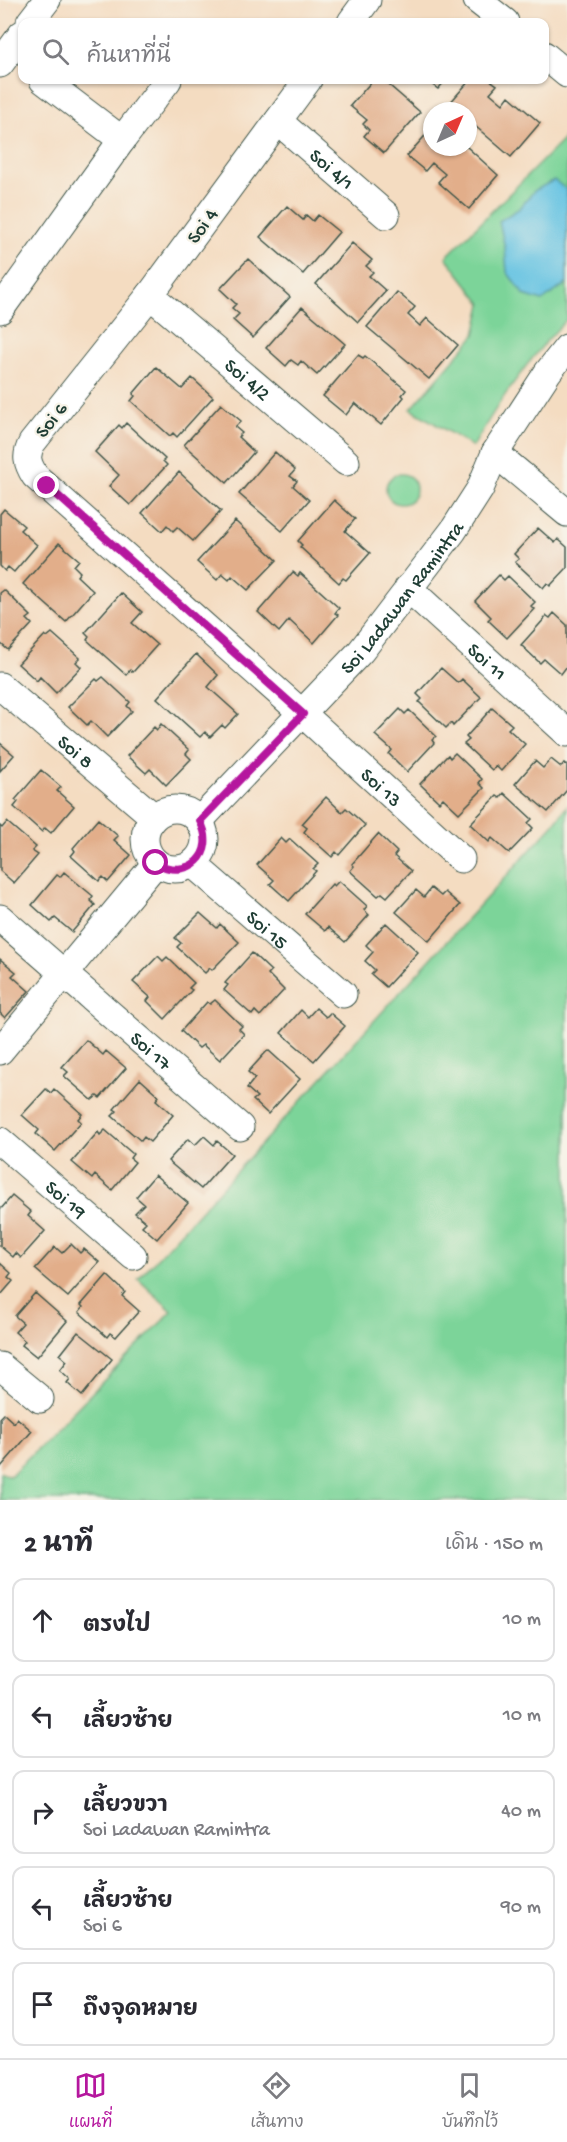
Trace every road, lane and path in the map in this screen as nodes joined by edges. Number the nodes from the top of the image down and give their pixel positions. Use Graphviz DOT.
graph roads {
  1 [pos="47,0"];
  2 [pos="367,0"];
  3 [pos="477,0"];
  4 [pos="33,18"];
  5 [pos="354,18"];
  6 [pos="500,18"];
  7 [pos="549,59"];
  8 [pos="567,74"];
  9 [pos="48,84"];
  10 [pos="165,84"];
  11 [pos="305,84"];
  12 [pos="278,121"];
  13 [pos="122,140"];
  14 [pos="387,215"];
  15 [pos="150,295"];
  16 [pos="0,310"];
  17 [pos="567,348"];
  18 [pos="91,369"];
  19 [pos="495,453"];
  20 [pos="346,462"];
  21 [pos="567,513"];
  22 [pos="408,588"];
  23 [pos="0,686"];
  24 [pos="303,714"];
  25 [pos="567,733"];
  26 [pos="154,817"];
  27 [pos="200,821"];
  28 [pos="461,859"];
  29 [pos="156,863"];
  30 [pos="193,864"];
  31 [pos="0,918"];
  32 [pos="64,973"];
  33 [pos="344,994"];
  34 [pos="0,1051"];
  35 [pos="240,1127"];
  36 [pos="0,1141"];
  37 [pos="133,1256"];
  38 [pos="0,1366"];
  39 [pos="40,1399"];
  1 -- 4 [label="street"];
  2 -- 5 [label="street"];
  3 -- 6 [label="street"];
  7 -- 8 [label="street"];
  9 -- 13 [label="street"];
  10 -- 13 [label="street"];
  11 -- 12 [label="street, Soi 4"];
  12 -- 14 [label="street, Soi 4/1"];
  12 -- 15 [label="street, Soi 4"];
  13 -- 16 [label="street"];
  15 -- 18 [label="street, Soi 4"];
  15 -- 20 [label="street, Soi 4/2"];
  17 -- 19 [label="street, Soi Ladawan Ramintra"];
  18 -- 24 [label="street, Soi 6"];
  19 -- 21 [label="street"];
  19 -- 22 [label="street, Soi Ladawan Ramintra"];
  22 -- 24 [label="street, Soi Ladawan Ramintra"];
  22 -- 25 [label="street, Soi 11"];
  23 -- 26 [label="street, Soi 8"];
  24 -- 27 [label="street, Soi Ladawan Ramintra"];
  24 -- 28 [label="street, Soi 13"];
  26 -- 27 [label="street"];
  26 -- 29 [label="street"];
  27 -- 30 [label="street"];
  29 -- 30 [label="street"];
  29 -- 32 [label="street"];
  30 -- 33 [label="street, Soi 15"];
  31 -- 32 [label="street, Soi 17"];
  32 -- 34 [label="street"];
  32 -- 35 [label="street, Soi 17"];
  36 -- 37 [label="street, Soi 19"];
  38 -- 39 [label="street"];
}
